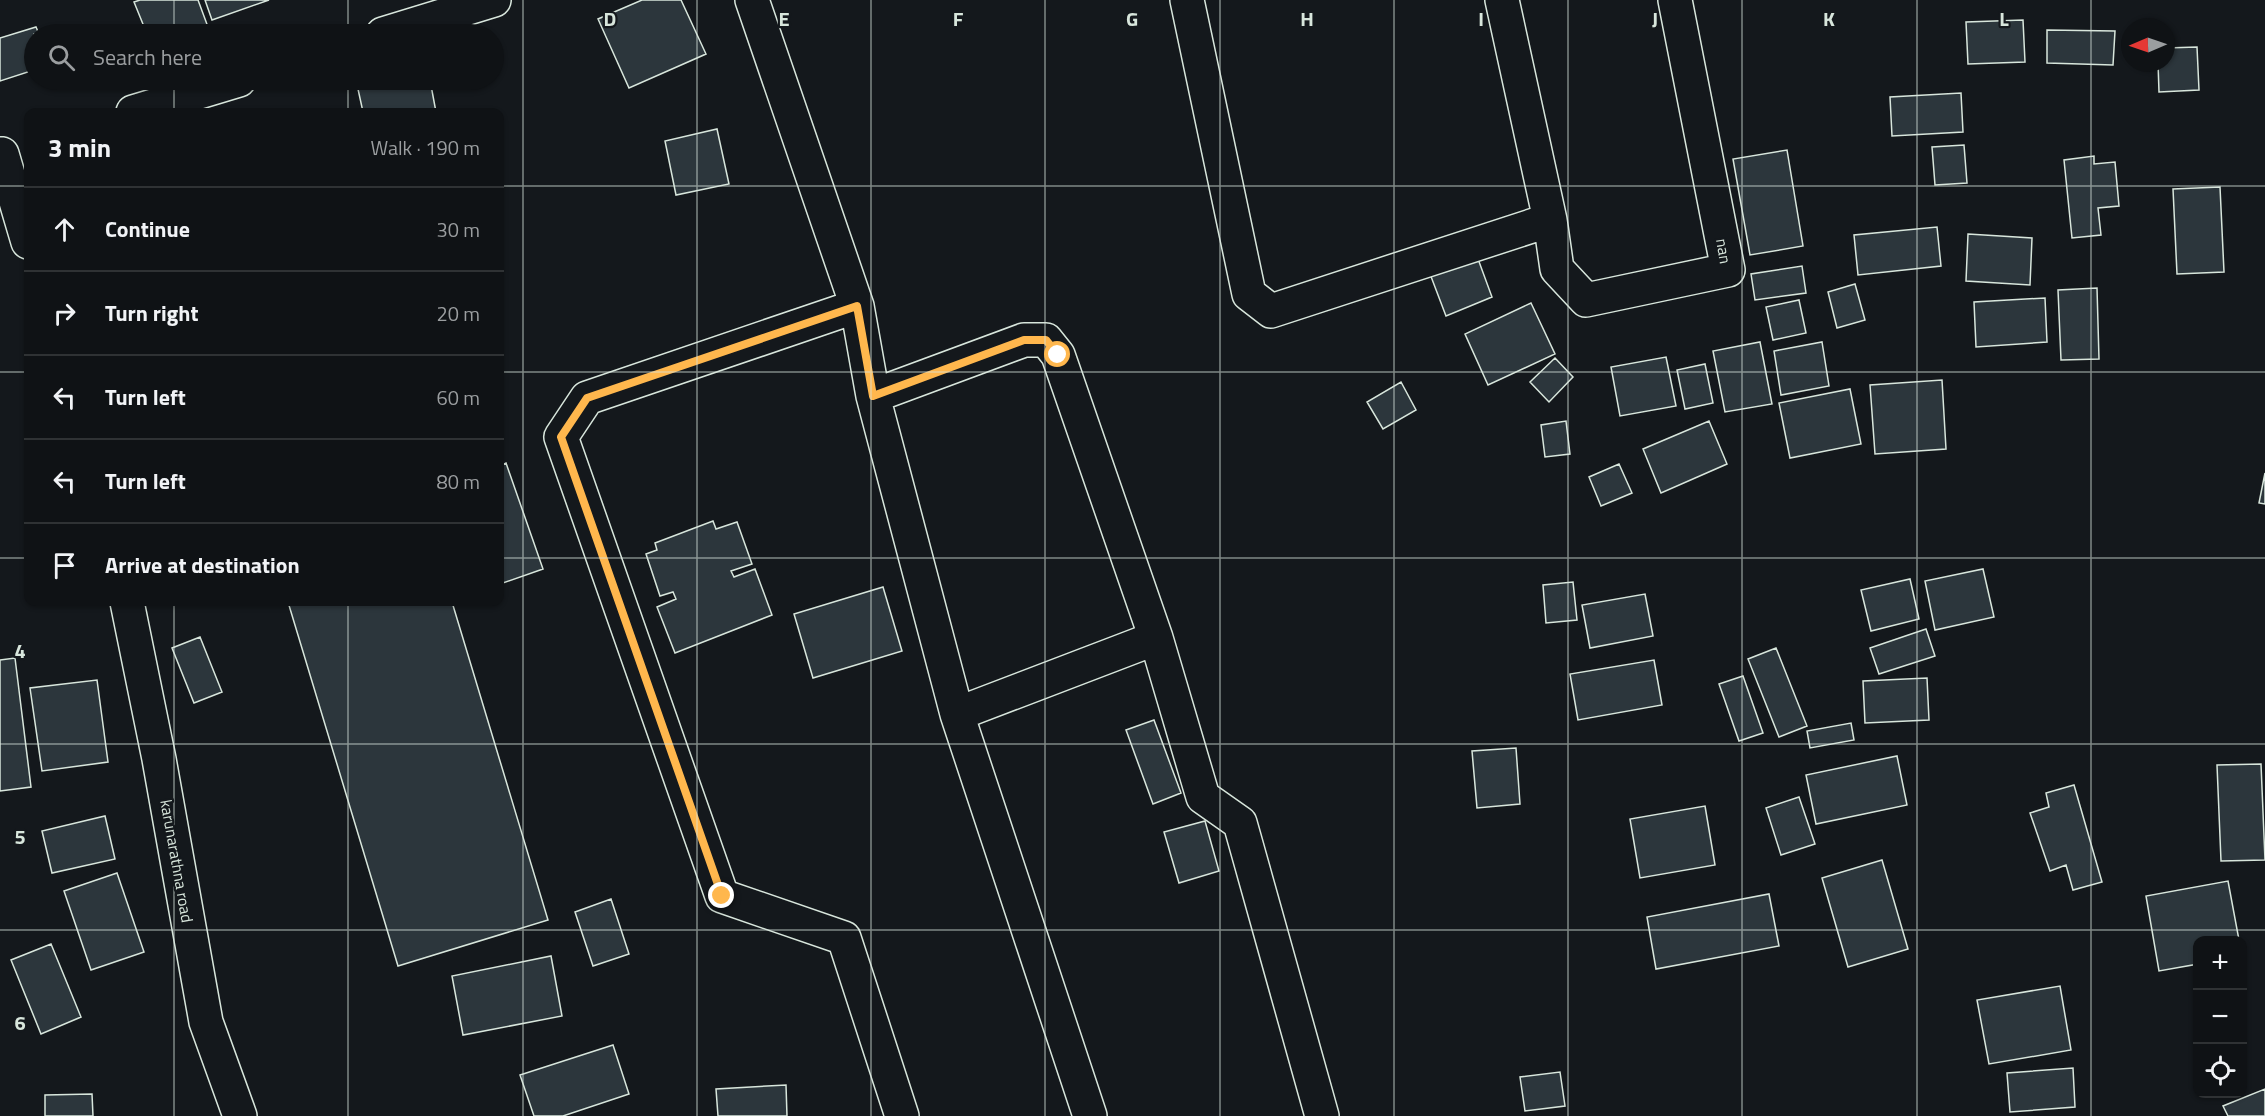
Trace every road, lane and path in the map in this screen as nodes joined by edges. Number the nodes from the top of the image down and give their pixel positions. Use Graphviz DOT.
graph roads {
  1 [pos="494,0"];
  2 [pos="752,0"];
  3 [pos="1187,0"];
  4 [pos="1502,0"];
  5 [pos="1675,0"];
  6 [pos="416,24"];
  7 [pos="206,90"];
  8 [pos="147,108"];
  9 [pos="10,151"];
  10 [pos="1550,220"];
  11 [pos="24,222"];
  12 [pos="857,306"];
  13 [pos="873,396"];
  14 [pos="128,606"];
  15 [pos="1156,638"];
  16 [pos="957,714"];
  17 [pos="240,1116"];
  18 [pos="902,1116"];
  19 [pos="1090,1116"];
  20 [pos="1322,1116"];
  1 -- 6 [label="street"];
  2 -- 12 [label="street"];
  3 -- 10 [label="street"];
  4 -- 10 [label="street"];
  5 -- 10 [label="street, nan"];
  7 -- 8 [label="street"];
  9 -- 11 [label="street"];
  12 -- 13 [label="street"];
  12 -- 18 [label="street"];
  13 -- 15 [label="street"];
  13 -- 16 [label="street"];
  14 -- 17 [label="street, karunarathna road"];
  15 -- 16 [label="street"];
  15 -- 20 [label="street"];
  16 -- 19 [label="street"];
}
